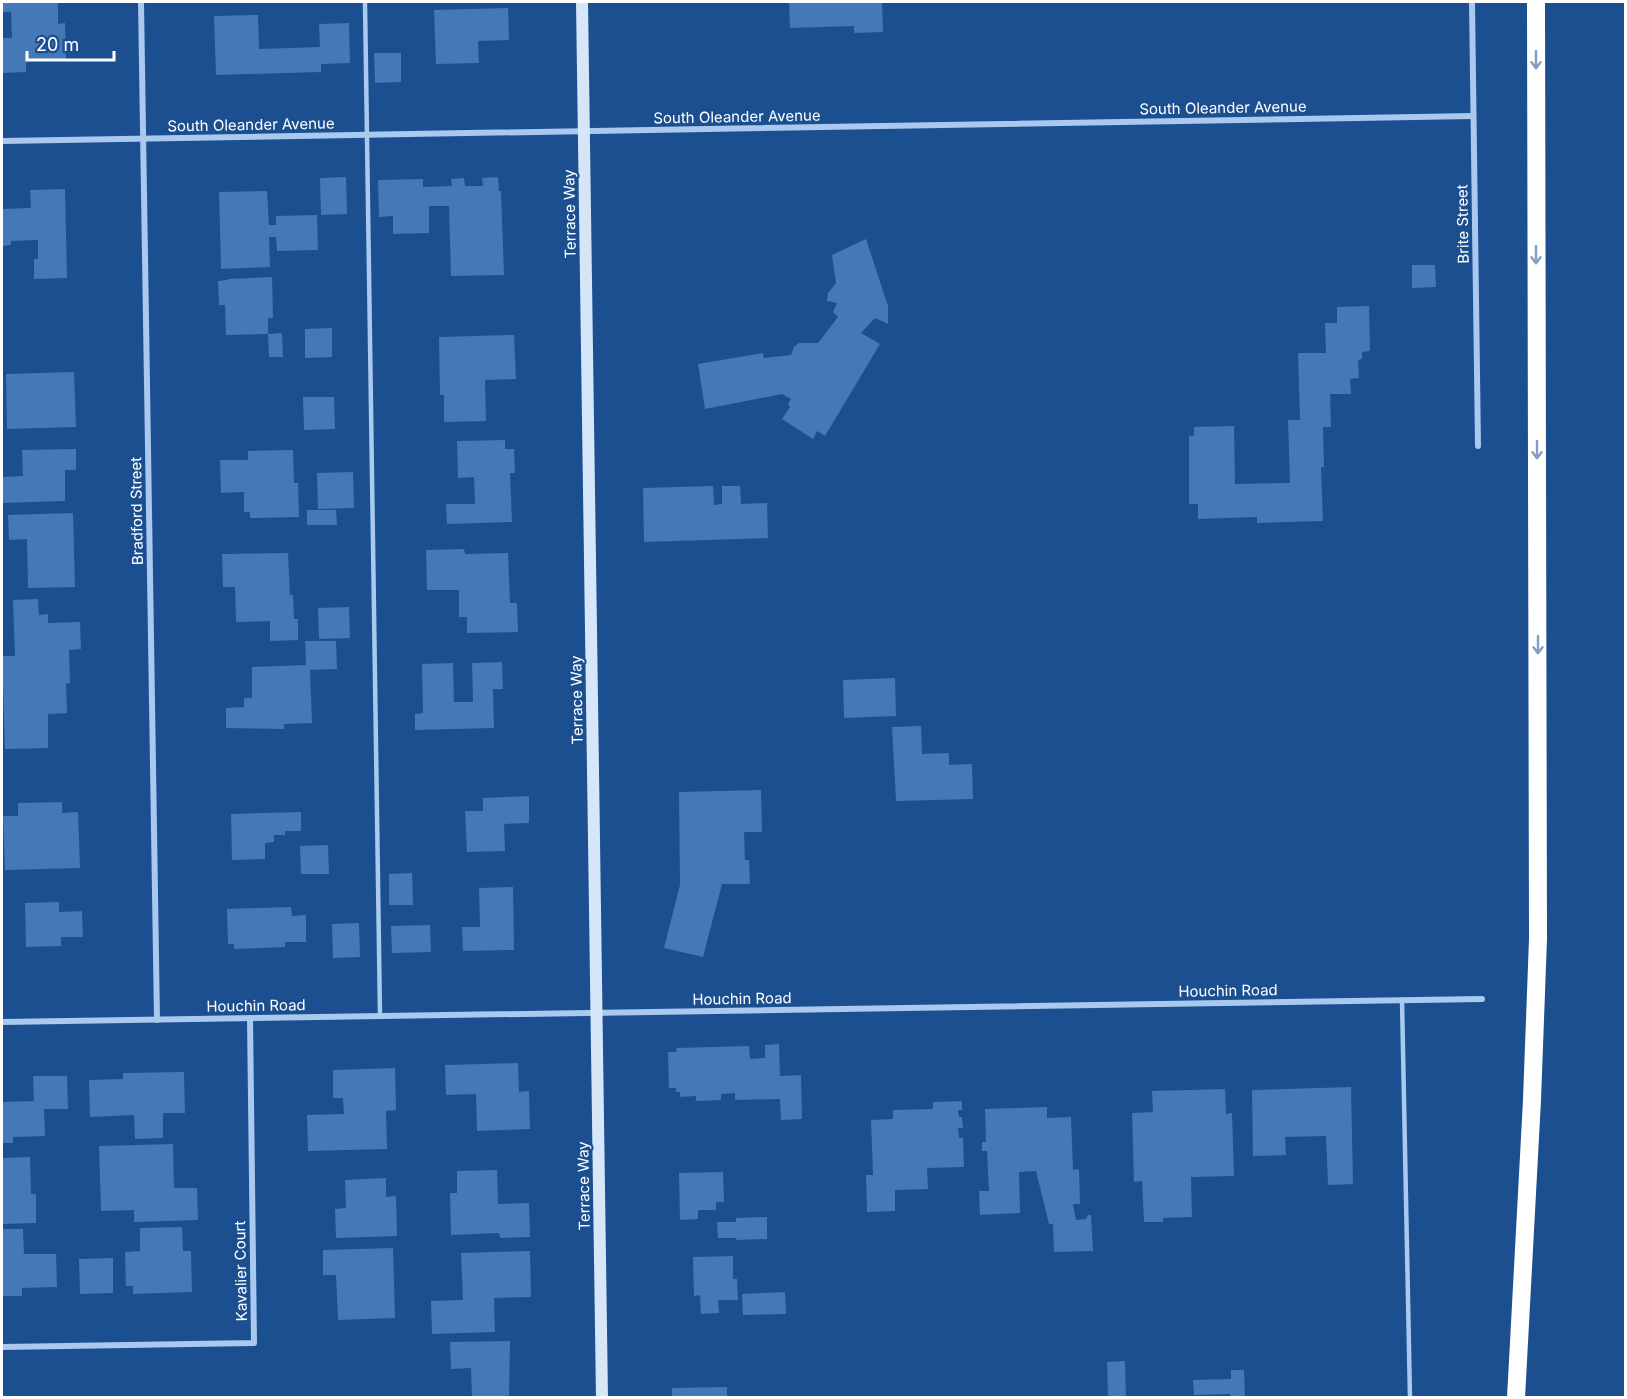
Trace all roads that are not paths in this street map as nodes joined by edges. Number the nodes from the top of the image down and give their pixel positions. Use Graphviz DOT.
graph roads {
  1 [pos="141,2"];
  2 [pos="365,2"];
  3 [pos="582,2"];
  4 [pos="1472,2"];
  5 [pos="1536,2"];
  6 [pos="1473,116"];
  7 [pos="584,131"];
  8 [pos="367,135"];
  9 [pos="143,138"];
  10 [pos="2,141"];
  11 [pos="1478,446"];
  12 [pos="1482,999"];
  13 [pos="1402,1000"];
  14 [pos="597,1013"];
  15 [pos="380,1016"];
  16 [pos="250,1018"];
  17 [pos="157,1020"];
  18 [pos="2,1022"];
  19 [pos="2,1347"];
  20 [pos="602,1398"];
  21 [pos="1410,1398"];
  22 [pos="1516,1398"];
  1 -- 9 [label="street, Bradford Street"];
  2 -- 8 [label="lane"];
  3 -- 7 [label="street, Terrace Way"];
  4 -- 6 [label="street, Brite Street"];
  5 -- 22 [label="highway, one-way"];
  6 -- 7 [label="street, South Oleander Avenue"];
  6 -- 11 [label="street, Brite Street"];
  7 -- 8 [label="street, South Oleander Avenue"];
  7 -- 14 [label="street, Terrace Way"];
  8 -- 9 [label="street, South Oleander Avenue"];
  8 -- 15 [label="lane"];
  9 -- 10 [label="street, South Oleander Avenue"];
  9 -- 17 [label="street, Bradford Street"];
  12 -- 13 [label="street, Houchin Road"];
  13 -- 14 [label="street, Houchin Road"];
  13 -- 21 [label="lane"];
  14 -- 15 [label="street, Houchin Road"];
  14 -- 20 [label="street, Terrace Way"];
  15 -- 16 [label="street, Houchin Road"];
  16 -- 17 [label="street, Houchin Road"];
  16 -- 19 [label="street, Kavalier Court"];
  17 -- 18 [label="street, Houchin Road"];
}
